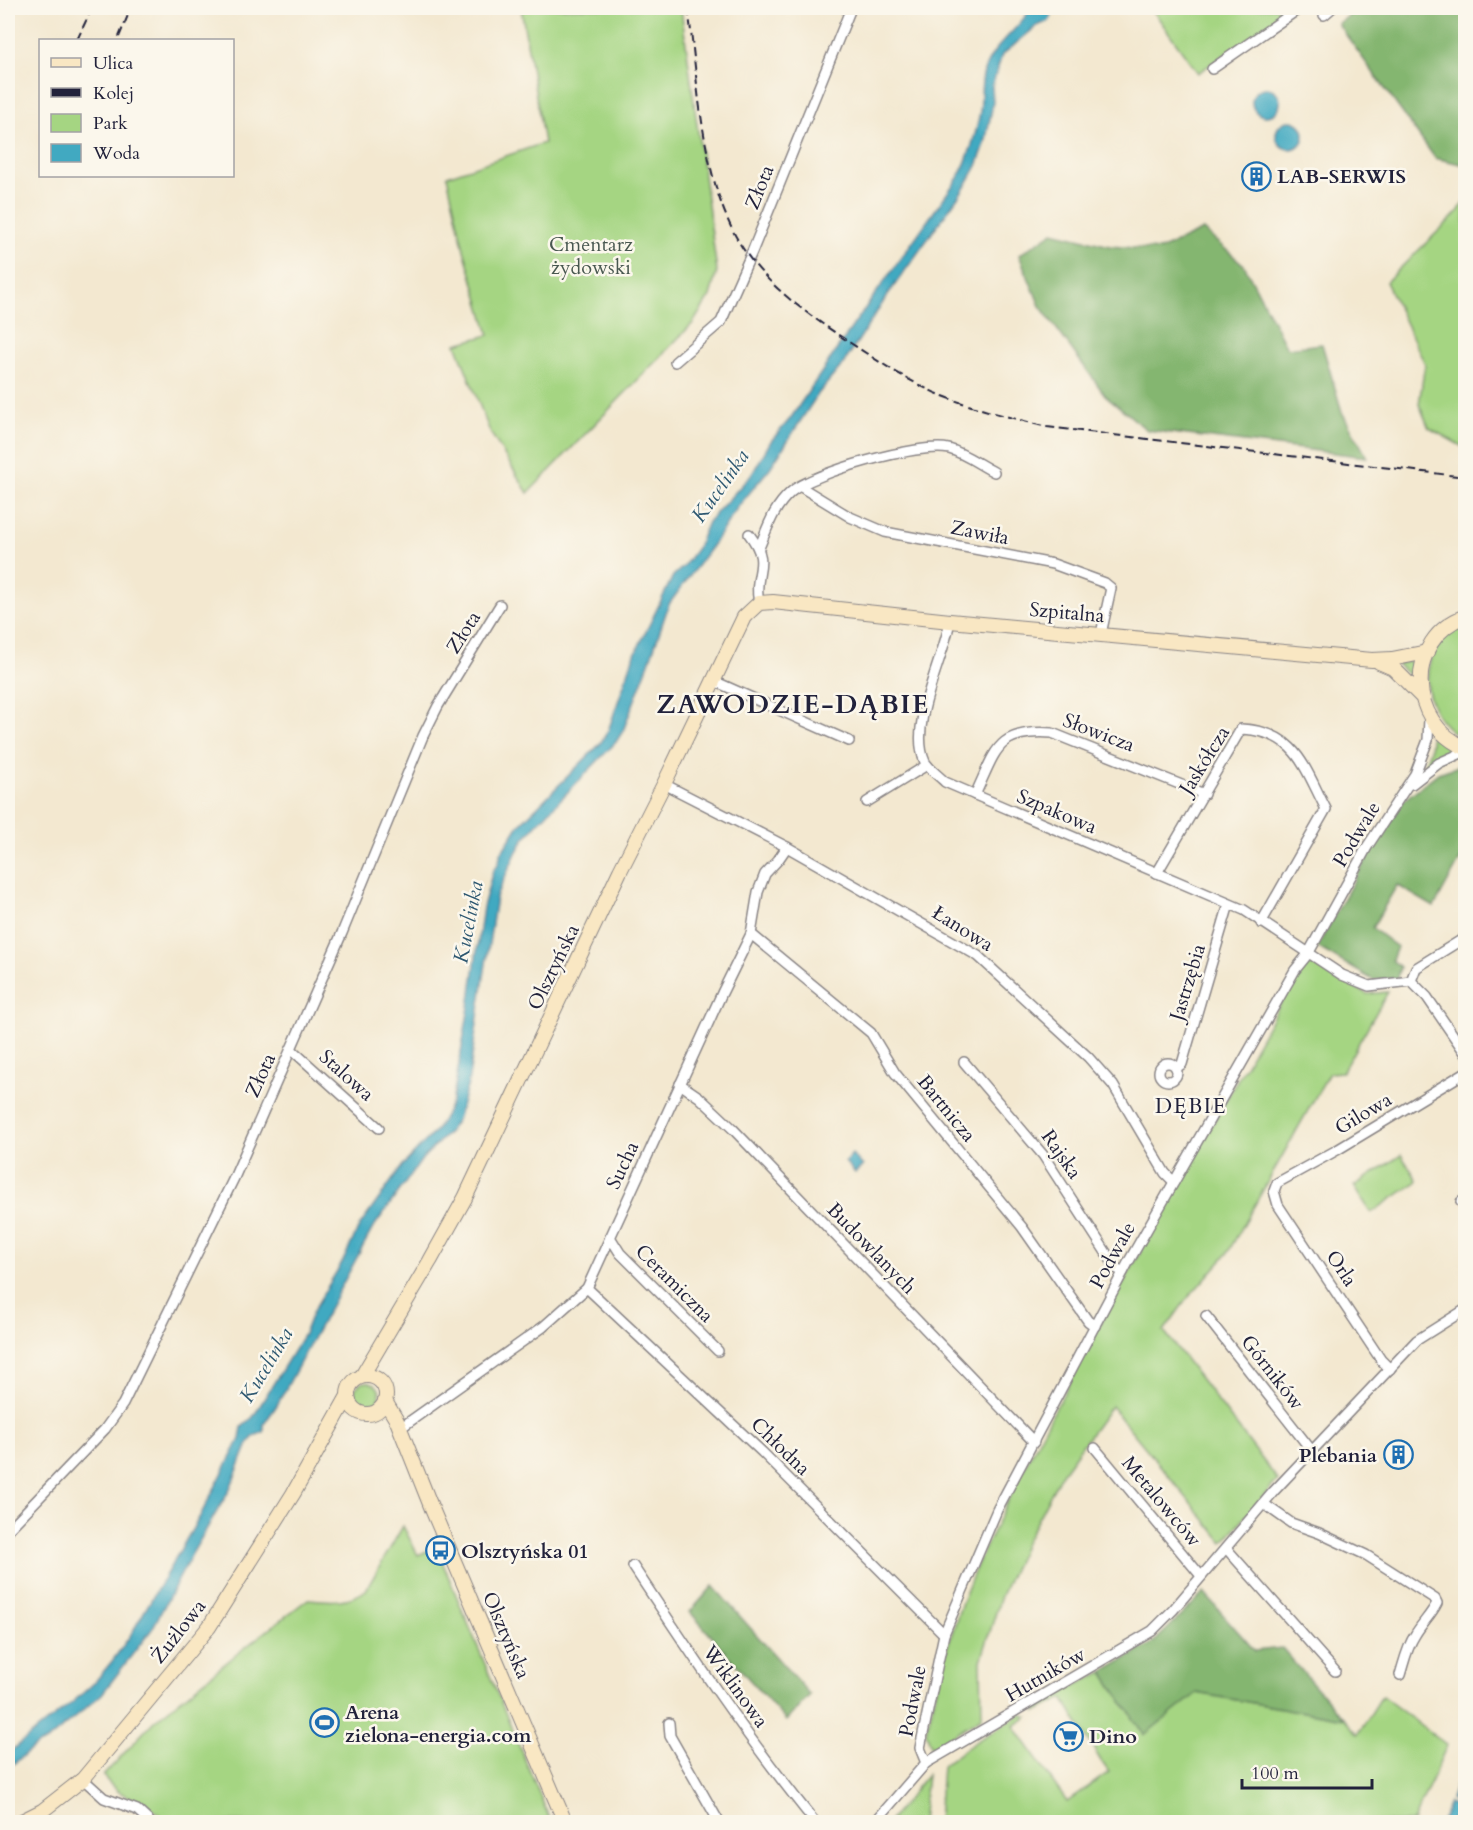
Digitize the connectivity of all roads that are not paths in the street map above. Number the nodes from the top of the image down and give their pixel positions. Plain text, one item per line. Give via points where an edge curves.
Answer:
1 (851, 8) edge
2 (1300, 8) edge
3 (1332, 8) edge
4 (1324, 15) dead end
5 (1212, 69) dead end
6 (675, 362) dead end
7 (994, 472) dead end
8 (801, 487) junction
9 (749, 534) dead end
10 (759, 548) junction
11 (759, 603) junction
12 (500, 605) dead end
13 (1466, 616) edge
14 (950, 621) junction
15 (1101, 634) junction
16 (1427, 652) junction
17 (1372, 660) junction
18 (714, 681) junction
19 (1421, 696) junction
20 (1429, 717) junction
21 (849, 741) dead end
22 (1466, 750) edge
23 (927, 765) junction
24 (664, 784) junction
25 (1403, 791) junction
26 (1204, 794) junction
27 (975, 795) junction
28 (867, 802) dead end
29 (787, 847) junction
30 (1157, 873) junction
31 (1229, 904) junction
32 (1262, 923) junction
33 (752, 934) junction
34 (1466, 937) edge
35 (1308, 954) junction
36 (1411, 981) junction
37 (291, 1049) junction
38 (1466, 1054) edge
39 (964, 1062) dead end
40 (1176, 1068) dead end
41 (1466, 1072) edge
42 (680, 1084) junction
43 (379, 1128) dead end
44 (1174, 1182) junction
45 (1277, 1183) joint
46 (610, 1237) junction
47 (1123, 1272) junction
48 (586, 1288) junction
49 (1466, 1309) edge
50 (1206, 1316) dead end
51 (1095, 1326) junction
52 (380, 1348) junction
53 (718, 1351) dead end
54 (1390, 1369) junction
55 (362, 1376) junction
56 (380, 1380) junction
57 (348, 1396) junction
58 (385, 1401) junction
59 (358, 1412) junction
60 (376, 1412) junction
61 (399, 1429) junction
62 (329, 1431) junction
63 (1034, 1442) junction
64 (1095, 1448) dead end
65 (1312, 1451) junction
66 (1264, 1504) junction
67 (8, 1530) edge
68 (1226, 1548) junction
69 (633, 1566) dead end
70 (1201, 1576) junction
71 (944, 1634) junction
72 (1335, 1671) dead end
73 (1400, 1676) dead end
74 (669, 1724) dead end
75 (926, 1763) junction
76 (83, 1779) junction
77 (20, 1822) edge
78 (150, 1822) edge
79 (565, 1822) edge
80 (719, 1822) edge
81 (815, 1822) edge
82 (875, 1822) edge

1 - 6 street, Złota via 721,322
2 - 5 street
3 - 4 street
7 - 8 street via 950,449 933,447 865,460 811,479
8 - 10 street via 776,507
8 - 15 street, Zawiła via 850,518 885,532 1053,564 1105,583 1111,588
9 - 10 street
10 - 11 street
11 - 14 street, Szpitalna
11 - 18 street, Olsztyńska via 744,616
12 - 37 street, Złota via 428,726
13 - 16 street via 1440,632
14 - 15 street, Szpitalna
14 - 23 street via 922,722 919,741
15 - 17 street, Szpitalna
16 - 17 street, Szpitalna
16 - 19 street via 1422,666
17 - 19 street, Szpitalna via 1393,668
18 - 21 street
18 - 24 street, Olsztyńska
19 - 20 street
20 - 22 street
20 - 25 street, Podwale via 1428,740
22 - 25 street, Podwale via 1439,763
23 - 27 street, Szpakowa via 945,782
23 - 28 street
24 - 29 street, Łanowa
24 - 52 street, Olsztyńska via 465,1198
25 - 35 street, Podwale
26 - 27 street, Słowicza via 1052,733 1032,731 998,745
26 - 30 street, Jaskółcza
26 - 32 street, Jaskółcza via 1241,729 1258,730 1285,740 1326,809
27 - 30 street, Szpakowa
29 - 33 street, Sucha via 765,874 758,892
29 - 44 street, Łanowa via 978,956 1113,1085
30 - 31 street, Szpakowa
31 - 32 street, Szpakowa
31 - 40 street, Jastrzębia via 1182,1064
32 - 35 street, Szpakowa
33 - 42 street, Sucha
33 - 51 street, Bartnicza via 871,1033 895,1072 1022,1227
34 - 36 street via 1416,968
35 - 36 street, Szpakowa via 1342,975 1370,986
35 - 44 street, Podwale via 1295,970
36 - 38 street via 1427,997
37 - 43 street, Stalowa
37 - 67 street, Złota via 234,1178 123,1404 105,1429
39 - 47 street, Rajska via 1043,1155 1116,1268
41 - 45 street, Gilowa
42 - 46 street, Sucha
42 - 63 street, Budowlanych via 733,1129
44 - 47 street, Podwale
45 - 54 street, Orla via 1274,1191 1278,1205
46 - 48 street, Sucha
46 - 53 street, Ceramiczna via 620,1253
47 - 51 street, Podwale
48 - 61 street, Sucha via 543,1327
48 - 71 street, Chłodna via 762,1452
49 - 54 street, Hutników via 1417,1340
50 - 65 street, Górników
51 - 63 street, Podwale
52 - 55 street, Olsztyńska
52 - 56 street, Olsztyńska
54 - 65 street, Hutników
55 - 56 street
55 - 57 street via 351,1384
56 - 58 street via 386,1391
57 - 59 street
57 - 62 street, Żużlowa
58 - 60 street
58 - 61 street, Olsztyńska
59 - 60 street
59 - 62 street, Żużlowa
60 - 61 street
61 - 79 street, Olsztyńska
62 - 76 street, Żużlowa via 209,1627
63 - 71 street, Podwale via 997,1510
64 - 70 street, Metalowców
65 - 66 street, Hutników
66 - 68 street, Hutników
66 - 73 street via 1291,1523 1366,1555 1435,1599 1434,1610 1409,1647
68 - 70 street, Hutników
68 - 72 street
69 - 81 street, Wiklinowa via 775,1773
70 - 75 street, Hutników via 1152,1631
71 - 75 street, Podwale via 920,1748
74 - 80 street via 670,1736
75 - 82 street, Hutników
76 - 77 street, Żużlowa via 42,1811
76 - 78 street via 104,1798 137,1810

